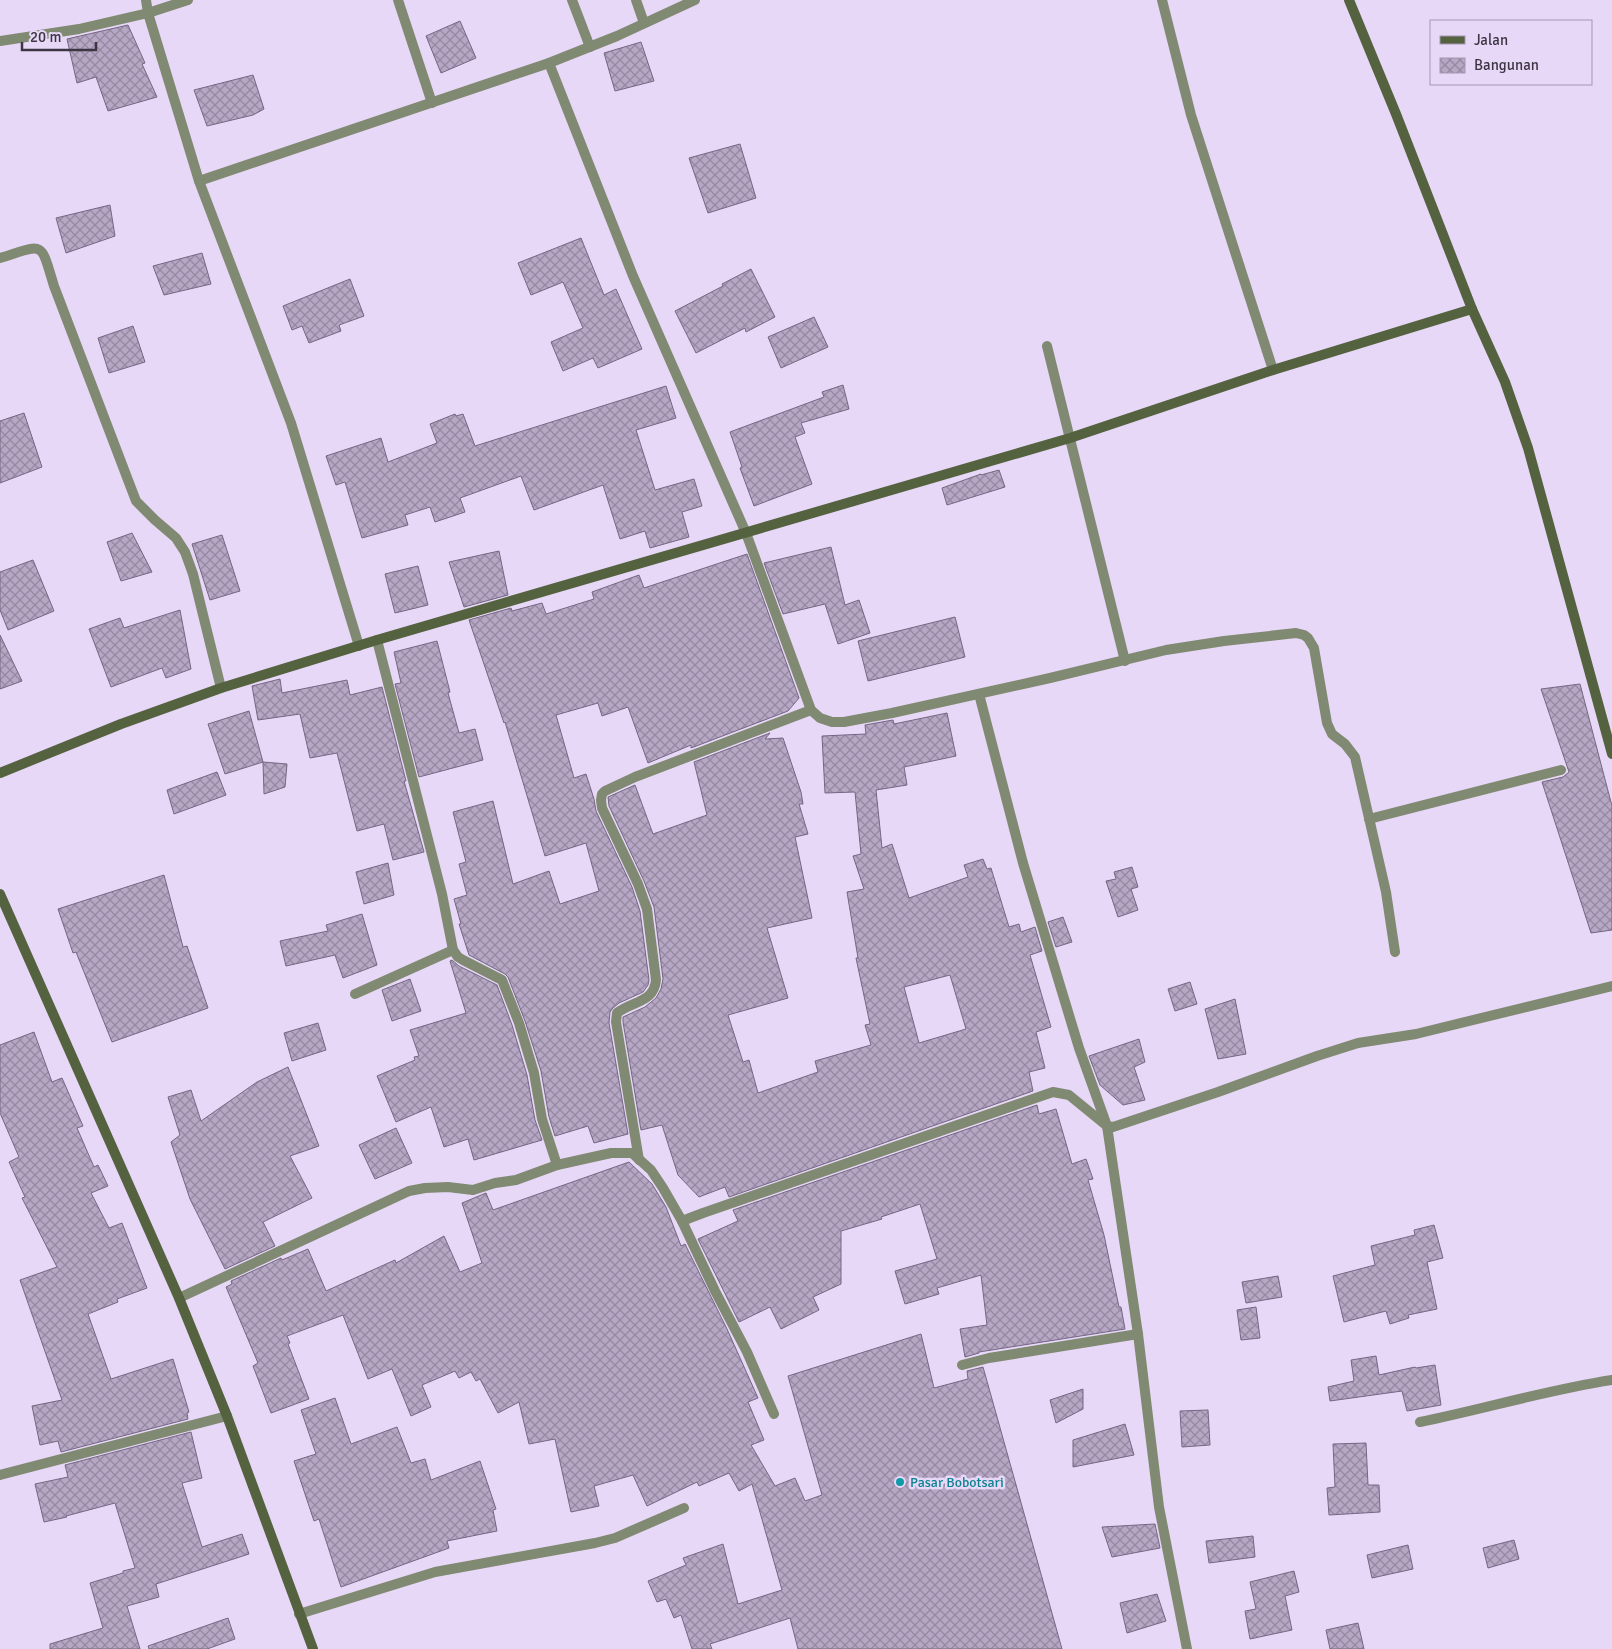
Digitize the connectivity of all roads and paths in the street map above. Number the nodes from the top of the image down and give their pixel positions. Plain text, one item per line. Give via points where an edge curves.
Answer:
1 (146, 0) edge
2 (188, 0) edge
3 (398, 0) edge
4 (572, 0) edge
5 (636, 0) edge
6 (695, 0) edge
7 (1162, 0) edge
8 (1349, 0) edge
9 (148, 13) junction
10 (644, 23) junction
11 (0, 41) edge
12 (590, 47) junction
13 (549, 63) junction
14 (432, 102) junction
15 (199, 181) junction
16 (0, 258) edge
17 (1472, 309) junction
18 (1047, 346) dead end
19 (1274, 370) junction
20 (1070, 438) junction
21 (746, 533) junction
22 (377, 640) junction
23 (359, 646) junction
24 (1125, 661) junction
25 (221, 688) junction
26 (979, 694) junction
27 (811, 710) junction
28 (1612, 754) edge
29 (1561, 770) dead end
30 (0, 773) edge
31 (1369, 820) junction
32 (0, 894) edge
33 (453, 950) junction
34 (1395, 952) dead end
35 (1612, 986) edge
36 (355, 994) dead end
37 (1107, 1126) junction
38 (639, 1160) junction
39 (557, 1165) junction
40 (682, 1221) junction
41 (179, 1298) junction
42 (1138, 1334) junction
43 (962, 1366) dead end
44 (1612, 1380) edge
45 (774, 1414) dead end
46 (226, 1416) junction
47 (1420, 1422) dead end
48 (0, 1474) edge
49 (684, 1508) dead end
50 (299, 1614) junction
51 (313, 1649) edge
52 (1187, 1649) edge

1 - 9 street
2 - 9 street
3 - 14 street
4 - 12 street
5 - 10 street
6 - 10 street
7 - 19 street via 1191,115
8 - 17 street
9 - 11 street via 79,29
9 - 15 street
10 - 12 street
12 - 13 street
13 - 14 street
13 - 21 street via 633,276
14 - 15 street
15 - 23 street via 291,423
16 - 25 street via 32,248 38,248 45,256 136,501 176,538 194,574
17 - 19 street
17 - 28 street via 1505,382 1528,448
18 - 20 street
19 - 20 street
20 - 21 street
20 - 24 street
21 - 22 street
21 - 27 street
22 - 23 street
22 - 33 street via 442,894
23 - 25 street
24 - 26 street
24 - 31 street via 1166,650 1304,634 1314,648 1327,723 1332,734 1355,757
25 - 30 street
26 - 27 street via 844,722 820,718
26 - 37 street via 1023,863 1079,1048
27 - 38 street via 635,777 602,794 602,808 647,909 656,980 653,991 646,998 617,1012 616,1022
29 - 31 street
31 - 34 street via 1386,892
32 - 41 street
33 - 36 street
33 - 39 street via 463,960 502,980 534,1073 542,1119
35 - 37 street via 1416,1034 1358,1043 1144,1118
37 - 40 street via 1069,1095 1053,1092
37 - 42 street
38 - 39 street via 632,1153 611,1153
38 - 40 street via 651,1170
39 - 41 street via 516,1180 473,1190 448,1187 409,1191
40 - 45 street
41 - 46 street
42 - 43 street via 989,1358
42 - 52 street via 1159,1507
44 - 47 street
46 - 48 street
46 - 50 street
49 - 50 street via 602,1542 435,1572
50 - 51 street

